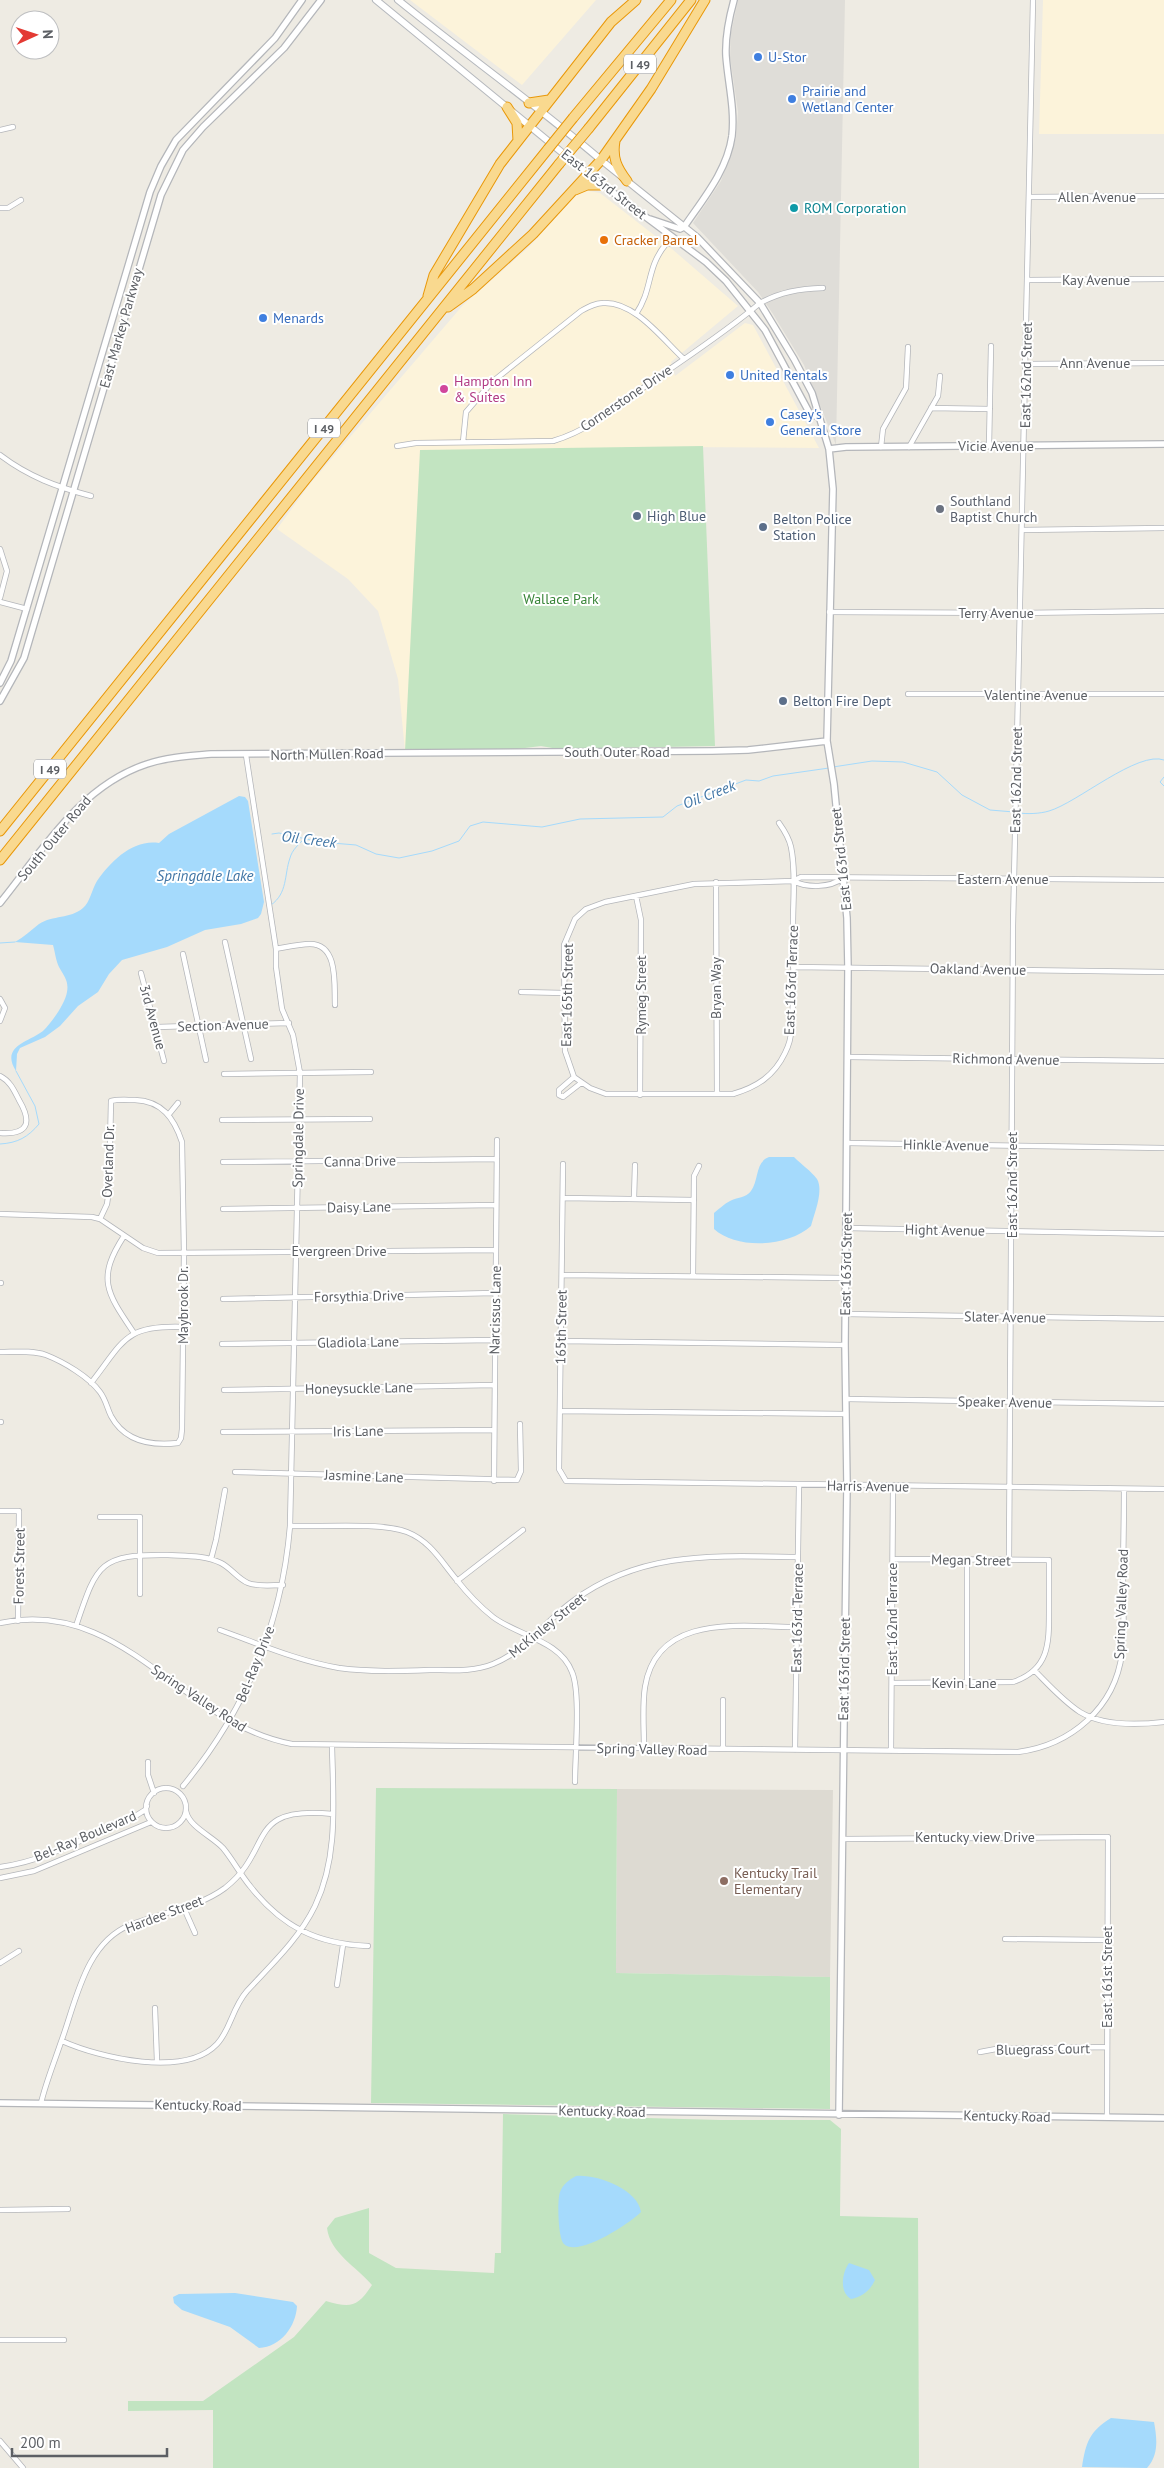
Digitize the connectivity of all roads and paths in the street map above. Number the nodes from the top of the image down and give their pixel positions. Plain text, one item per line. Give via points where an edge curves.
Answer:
1 (302, 0) edge
2 (321, 0) edge
3 (376, 0) edge
4 (398, 0) edge
5 (636, 0) edge
6 (671, 0) edge
7 (691, 0) edge
8 (705, 0) edge
9 (734, 0) edge
10 (1033, 0) edge
11 (550, 100) junction
12 (529, 103) junction
13 (507, 107) junction
14 (541, 110) junction
15 (530, 125) junction
16 (14, 127) dead end
17 (0, 130) edge
18 (616, 139) junction
19 (518, 141) junction
20 (601, 160) junction
21 (587, 173) junction
22 (628, 182) junction
23 (603, 185) junction
24 (1164, 196) edge
25 (1030, 197) junction
26 (21, 200) dead end
27 (563, 200) junction
28 (0, 208) edge
29 (648, 218) junction
30 (684, 227) junction
31 (664, 231) junction
32 (679, 242) junction
33 (666, 244) junction
34 (1164, 279) edge
35 (1028, 280) junction
36 (823, 288) dead end
37 (427, 301) junction
38 (760, 303) junction
39 (750, 311) junction
40 (636, 314) junction
41 (438, 315) junction
42 (991, 346) dead end
43 (908, 347) dead end
44 (684, 359) junction
45 (1164, 363) edge
46 (1026, 364) junction
47 (940, 376) dead end
48 (931, 408) junction
49 (990, 409) junction
50 (818, 417) junction
51 (463, 442) junction
52 (1164, 444) edge
53 (397, 446) dead end
54 (910, 446) junction
55 (989, 446) junction
56 (1024, 446) junction
57 (881, 447) junction
58 (829, 449) junction
59 (0, 456) edge
60 (62, 489) junction
61 (73, 492) junction
62 (91, 496) dead end
63 (1164, 528) edge
64 (1022, 530) junction
65 (0, 549) edge
66 (1, 557) edge
67 (0, 598) edge
68 (0, 602) edge
69 (27, 610) junction
70 (1164, 611) edge
71 (829, 612) junction
72 (1020, 613) junction
73 (0, 683) edge
74 (908, 694) dead end
75 (1164, 694) edge
76 (1018, 695) junction
77 (0, 701) edge
78 (827, 741) junction
79 (407, 753) joint
80 (246, 755) junction
81 (170, 759) joint
82 (779, 823) dead end
83 (0, 831) edge
84 (0, 860) edge
85 (843, 878) junction
86 (1014, 879) junction
87 (1164, 880) edge
88 (793, 881) junction
89 (716, 882) junction
90 (636, 896) junction
91 (0, 903) edge
92 (586, 909) joint
93 (225, 942) dead end
94 (276, 949) junction
95 (183, 954) dead end
96 (792, 967) junction
97 (848, 968) junction
98 (1013, 970) junction
99 (1164, 972) edge
100 (141, 973) dead end
101 (521, 992) dead end
102 (564, 993) junction
103 (0, 999) edge
104 (335, 1006) dead end
105 (0, 1021) edge
106 (289, 1023) junction
107 (244, 1024) junction
108 (198, 1025) junction
109 (157, 1027) junction
110 (848, 1057) junction
111 (251, 1059) dead end
112 (1012, 1059) junction
113 (206, 1060) dead end
114 (164, 1061) dead end
115 (1164, 1061) edge
116 (372, 1072) dead end
117 (300, 1073) junction
118 (224, 1074) dead end
119 (0, 1076) edge
120 (574, 1077) junction
121 (581, 1083) junction
122 (717, 1094) junction
123 (640, 1095) junction
124 (178, 1103) dead end
125 (169, 1114) junction
126 (370, 1119) dead end
127 (222, 1120) dead end
128 (299, 1120) junction
129 (0, 1133) edge
130 (497, 1140) dead end
131 (847, 1143) junction
132 (1012, 1146) junction
133 (1164, 1148) edge
134 (497, 1159) junction
135 (223, 1162) dead end
136 (298, 1162) junction
137 (563, 1164) dead end
138 (635, 1165) dead end
139 (699, 1166) dead end
140 (563, 1198) junction
141 (634, 1198) junction
142 (694, 1200) junction
143 (496, 1205) junction
144 (297, 1208) junction
145 (222, 1209) dead end
146 (0, 1214) edge
147 (100, 1219) junction
148 (846, 1228) junction
149 (1012, 1231) junction
150 (1164, 1234) edge
151 (124, 1236) junction
152 (496, 1250) junction
153 (296, 1252) junction
154 (184, 1254) junction
155 (562, 1274) junction
156 (693, 1276) junction
157 (846, 1278) junction
158 (495, 1293) junction
159 (295, 1297) junction
160 (223, 1298) dead end
161 (845, 1314) junction
162 (1011, 1317) junction
163 (1164, 1319) edge
164 (183, 1327) junction
165 (134, 1333) junction
166 (494, 1340) junction
167 (561, 1341) junction
168 (294, 1343) junction
169 (222, 1344) dead end
170 (845, 1345) junction
171 (0, 1352) edge
172 (91, 1383) junction
173 (494, 1385) junction
174 (293, 1389) junction
175 (224, 1390) dead end
176 (846, 1399) junction
177 (1010, 1402) junction
178 (1164, 1404) edge
179 (560, 1411) junction
180 (846, 1414) junction
181 (520, 1424) dead end
182 (494, 1430) junction
183 (223, 1432) dead end
184 (292, 1432) junction
185 (235, 1472) dead end
186 (292, 1473) junction
187 (494, 1481) junction
188 (572, 1482) joint
189 (799, 1485) junction
190 (847, 1485) junction
191 (893, 1487) junction
192 (1010, 1488) junction
193 (1124, 1489) junction
194 (1164, 1489) edge
195 (225, 1490) dead end
196 (0, 1511) edge
197 (100, 1517) dead end
198 (290, 1526) junction
199 (523, 1530) dead end
200 (140, 1555) junction
201 (798, 1557) junction
202 (211, 1559) junction
203 (893, 1559) junction
204 (967, 1560) junction
205 (1009, 1561) junction
206 (457, 1581) junction
207 (282, 1585) junction
208 (140, 1594) dead end
209 (18, 1621) junction
210 (0, 1623) edge
211 (76, 1626) junction
212 (797, 1627) junction
213 (220, 1630) dead end
214 (532, 1638) junction
215 (265, 1646) junction
216 (1034, 1670) junction
217 (892, 1683) junction
218 (967, 1683) junction
219 (723, 1700) dead end
220 (1092, 1717) junction
221 (230, 1721) junction
222 (1164, 1722) edge
223 (332, 1745) junction
224 (576, 1748) junction
225 (644, 1748) junction
226 (723, 1750) junction
227 (795, 1750) junction
228 (844, 1751) junction
229 (892, 1752) junction
230 (148, 1762) dead end
231 (575, 1782) dead end
232 (184, 1786) junction
233 (172, 1789) junction
234 (154, 1793) junction
235 (183, 1797) junction
236 (147, 1806) junction
237 (186, 1811) junction
238 (333, 1814) junction
239 (151, 1822) junction
240 (191, 1823) junction
241 (176, 1825) junction
242 (1108, 1837) joint
243 (842, 1839) junction
244 (20, 1863) junction
245 (0, 1867) edge
246 (240, 1872) junction
247 (22, 1874) junction
248 (0, 1878) edge
249 (183, 1906) junction
250 (299, 1930) junction
251 (195, 1934) dead end
252 (1005, 1940) dead end
253 (1108, 1940) junction
254 (343, 1945) junction
255 (368, 1946) dead end
256 (19, 1951) dead end
257 (0, 1963) edge
258 (337, 1985) dead end
259 (156, 2008) dead end
260 (62, 2041) junction
261 (1107, 2048) junction
262 (980, 2052) dead end
263 (158, 2061) junction
264 (0, 2103) edge
265 (41, 2103) junction
266 (839, 2114) junction
267 (1106, 2117) junction
268 (1164, 2118) edge
269 (0, 2210) edge
270 (68, 2210) dead end
271 (0, 2340) edge
272 (64, 2340) dead end
273 (0, 2441) edge
274 (23, 2468) edge

1 - 60 street, East Markey Parkway via 276,38 176,140 160,166
2 - 61 street, East Markey Parkway via 284,48 183,150 172,171 161,194
3 - 13 main road, East 163rd Street
4 - 12 main road, East 163rd Street
5 - 11 highway via 612,22
6 - 37 highway, I 49, bridge
7 - 41 highway, I 49, bridge
8 - 18 highway via 651,89
9 - 30 street via 726,35 732,137 717,178
10 - 25 street, East 162nd Street
11 - 12 highway
11 - 14 highway
12 - 14 main road, East 163rd Street
13 - 15 main road, East 163rd Street
13 - 19 highway via 517,123
14 - 15 highway
14 - 20 main road, East 163rd Street
15 - 19 highway
15 - 21 main road, East 163rd Street
16 - 17 street
18 - 20 highway
18 - 22 highway via 614,157
19 - 37 highway via 500,164 434,275
20 - 21 highway
20 - 22 street, East 163rd Street
21 - 23 street, East 163rd Street
21 - 27 highway
22 - 30 street, East 163rd Street
23 - 27 highway via 587,184
23 - 29 street, East 163rd Street
24 - 25 street, Allen Avenue
25 - 35 street, East 162nd Street
26 - 28 street via 8,208
27 - 41 highway via 533,234
29 - 30 street via 680,229
29 - 31 street, East 163rd Street
30 - 38 street, East 163rd Street via 720,259
31 - 32 street, East 163rd Street
31 - 33 street
32 - 33 street
32 - 39 street, East 163rd Street via 726,281
33 - 40 street via 654,261 646,300
34 - 35 street, Kay Avenue
35 - 46 street, East 162nd Street
36 - 38 street via 780,293
37 - 83 highway, I 49
38 - 39 street, Cornerstone Drive
38 - 50 street, East 163rd Street via 812,393
39 - 44 street, Cornerstone Drive
39 - 50 street, East 163rd Street via 765,330 810,414
40 - 44 street
40 - 51 street via 604,303 581,311 492,382 466,412
41 - 84 highway, I 49
42 - 49 street
43 - 57 street via 906,388 883,429
44 - 51 street, Cornerstone Drive via 567,437
45 - 46 street, Ann Avenue
46 - 56 street, East 162nd Street
47 - 48 street via 938,396
48 - 49 street
48 - 54 street
49 - 55 street
50 - 58 street, East 163rd Street
51 - 53 street, Cornerstone Drive
52 - 56 street, Vicie Avenue
54 - 55 street, Vicie Avenue
54 - 57 street, Vicie Avenue
55 - 56 street, Vicie Avenue
56 - 64 street, East 162nd Street
57 - 58 street, Vicie Avenue
58 - 71 street, East 163rd Street via 834,489
59 - 60 street via 33,477
60 - 61 street
60 - 69 street, East Markey Parkway
61 - 62 street
61 - 77 street, East Markey Parkway via 24,658
63 - 64 street
64 - 72 street, East 162nd Street
65 - 66 street
66 - 67 street via 7,571
68 - 69 street
69 - 73 street, East Markey Parkway via 11,661
70 - 72 street, Terry Avenue
71 - 72 street, Terry Avenue
71 - 78 street, East 163rd Street
72 - 76 street, East 162nd Street
74 - 76 street, Valentine Avenue
75 - 76 street, Valentine Avenue
76 - 86 street, East 162nd Street
78 - 79 street, South Outer Road via 748,750
78 - 85 street, East 163rd Street
79 - 80 street, North Mullen Road
80 - 81 street, North Mullen Road via 211,754
80 - 94 street, Springdale Drive
81 - 91 street, South Outer Road via 120,775 84,800
82 - 88 street, East 163rd Terrace via 790,846
85 - 86 street, Eastern Avenue
85 - 88 street, Eastern Avenue via 801,877
85 - 88 street, Eastern Avenue via 834,884 801,885
85 - 97 street, East 163rd Street
86 - 87 street, Eastern Avenue
86 - 98 street, East 162nd Street
88 - 89 street, Eastern Avenue
88 - 96 street, East 163rd Terrace
89 - 90 street, Eastern Avenue via 664,888
89 - 122 street, Bryan Way
90 - 92 street, Eastern Avenue
90 - 123 street, Rymeg Street via 642,920
92 - 102 street, East 165th Street via 575,919 564,945
93 - 107 street
94 - 104 street via 313,944 327,951 332,960
94 - 106 street, Springdale Drive via 282,1009
95 - 108 street
96 - 97 street, Oakland Avenue
96 - 122 street, East 163rd Terrace via 791,1032 786,1052 777,1068 750,1089
97 - 98 street, Oakland Avenue
97 - 110 street, East 163rd Street
98 - 99 street, Oakland Avenue
98 - 112 street, East 162nd Street
100 - 109 street, 3rd Avenue
101 - 102 street
102 - 120 street, East 165th Street via 565,1051
103 - 105 street via 5,1008
106 - 107 street, Section Avenue
106 - 117 street, Springdale Drive
107 - 108 street, Section Avenue
107 - 111 street
108 - 109 street, Section Avenue
108 - 113 street
109 - 114 street, 3rd Avenue
110 - 112 street, Richmond Avenue
110 - 131 street, East 163rd Street
112 - 115 street, Richmond Avenue
112 - 132 street, East 162nd Street
116 - 117 street
117 - 118 street
117 - 128 street, Springdale Drive
119 - 129 street via 10,1082 28,1122 24,1128
120 - 121 street
120 - 121 street via 559,1090 559,1095 567,1095
121 - 123 street via 606,1094
122 - 123 street
124 - 125 street
125 - 147 street, Overland Dr. via 143,1100 111,1101 109,1190
125 - 154 street, Maybrook Dr. via 182,1142
126 - 128 street
127 - 128 street
128 - 136 street, Springdale Drive
130 - 134 street, Narcissus Lane
131 - 132 street, Hinkle Avenue
131 - 148 street, East 163rd Street
132 - 133 street, Hinkle Avenue
132 - 149 street, East 162nd Street
134 - 136 street, Canna Drive
134 - 143 street, Narcissus Lane
135 - 136 street, Canna Drive
136 - 144 street, Springdale Drive
137 - 140 street, 165th Street
138 - 141 street
139 - 142 street via 694,1176
140 - 141 street
140 - 155 street, 165th Street
141 - 142 street
142 - 156 street
143 - 144 street, Daisy Lane
143 - 152 street, Narcissus Lane
144 - 145 street, Daisy Lane
144 - 153 street, Springdale Drive
146 - 147 street
147 - 151 street, Evergreen Drive
148 - 149 street, Hight Avenue
148 - 157 street, East 163rd Street
149 - 150 street, Hight Avenue
149 - 162 street, East 162nd Street
151 - 154 street, Evergreen Drive via 150,1251
151 - 165 street via 109,1262 108,1283 111,1295
152 - 153 street, Evergreen Drive
152 - 158 street, Narcissus Lane
153 - 154 street, Evergreen Drive
153 - 159 street, Springdale Drive
154 - 164 street, Maybrook Dr.
155 - 156 street
155 - 167 street, 165th Street
156 - 157 street
157 - 161 street, East 163rd Street
158 - 159 street, Forsythia Drive
158 - 166 street, Narcissus Lane
159 - 160 street, Forsythia Drive
159 - 168 street, Springdale Drive
161 - 162 street, Slater Avenue
161 - 170 street, East 163rd Street
162 - 163 street, Slater Avenue
162 - 177 street, East 162nd Street
164 - 165 street via 153,1327
164 - 172 street, Maybrook Dr. via 182,1430 178,1443 146,1443 121,1430 100,1392
165 - 172 street
166 - 168 street, Gladiola Lane
166 - 173 street, Narcissus Lane
167 - 170 street
167 - 179 street, 165th Street
168 - 169 street, Gladiola Lane
168 - 174 street, Springdale Drive
170 - 176 street, East 163rd Street
171 - 172 street via 46,1355
173 - 174 street, Honeysuckle Lane
173 - 182 street, Narcissus Lane
174 - 175 street, Honeysuckle Lane
174 - 184 street, Springdale Drive
176 - 177 street, Speaker Avenue
176 - 180 street, East 163rd Street
177 - 178 street, Speaker Avenue
177 - 192 street, East 162nd Street
179 - 180 street
179 - 188 street, 165th Street via 560,1469 564,1478
180 - 190 street, East 163rd Street
181 - 187 street, Jasmine Lane via 520,1477 517,1480
182 - 184 street, Iris Lane
182 - 187 street, Narcissus Lane
183 - 184 street, Iris Lane
184 - 186 street, Springdale Drive
185 - 186 street, Jasmine Lane
186 - 187 street, Jasmine Lane
186 - 198 street, Springdale Drive
188 - 189 street, Harris Avenue
189 - 190 street, Harris Avenue
189 - 201 street, East 163rd Terrace
190 - 191 street, Harris Avenue
190 - 228 street, East 163rd Street
191 - 192 street, Harris Avenue
191 - 203 street, East 162nd Terrace
192 - 193 street, Harris Avenue
192 - 205 street, East 162nd Street
193 - 194 street, Harris Avenue
193 - 220 street, Spring Valley Road via 1123,1650 1112,1687
195 - 202 street
196 - 209 street, Forest Street via 19,1511
197 - 200 street via 140,1517
198 - 206 street via 398,1529 416,1536 431,1548
198 - 207 street, Bel-Ray Drive
199 - 206 street
200 - 202 street
200 - 208 street
200 - 211 street via 128,1555 98,1572 86,1594
201 - 212 street, East 163rd Terrace
201 - 214 street, McKinley Street via 693,1557 639,1568 608,1580 575,1600
202 - 207 street via 248,1583
203 - 204 street, Megan Street
203 - 217 street, East 162nd Terrace
204 - 205 street, Megan Street
204 - 218 street
205 - 216 street, Megan Street via 1049,1560 1049,1639 1045,1654
206 - 214 street via 497,1619
207 - 215 street, Bel-Ray Drive
209 - 210 street, Spring Valley Road
209 - 211 street, Spring Valley Road via 45,1620
211 - 221 street, Spring Valley Road via 118,1642 180,1689
212 - 225 street via 712,1627 692,1631 674,1640 660,1653 647,1678
212 - 227 street, East 163rd Terrace
213 - 215 street, McKinley Street
214 - 215 street, McKinley Street via 504,1659 473,1670 353,1670 310,1662
214 - 224 street via 559,1653 572,1671 576,1684
215 - 221 street, Bel-Ray Drive
216 - 218 street, Kevin Lane via 1013,1682
216 - 220 street via 1074,1708
217 - 218 street, Kevin Lane
217 - 229 street, East 162nd Terrace
219 - 226 street
220 - 222 street via 1126,1723
220 - 229 street, Spring Valley Road via 1065,1738 1030,1751
221 - 223 street, Spring Valley Road via 281,1742
221 - 232 street, Bel-Ray Drive
223 - 224 street, Spring Valley Road
223 - 238 street
224 - 225 street, Spring Valley Road
224 - 231 street
225 - 226 street, Spring Valley Road
226 - 227 street, Spring Valley Road
227 - 228 street, Spring Valley Road
228 - 229 street, Spring Valley Road
228 - 243 street, East 163rd Street
230 - 234 street
232 - 233 street
232 - 235 street
233 - 234 street via 164,1788
233 - 235 street
234 - 236 street, Bel-Ray Boulevard
235 - 237 street
236 - 239 street, Bel-Ray Boulevard
236 - 244 street, Bel-Ray Boulevard via 137,1815
237 - 240 street
237 - 241 street
238 - 246 street, Hardee Street via 296,1814 276,1819 266,1828
238 - 250 street via 325,1877 314,1906
239 - 241 street, Bel-Ray Boulevard via 161,1828
239 - 247 street, Bel-Ray Boulevard
240 - 241 street, Bel-Ray Boulevard
240 - 246 street via 214,1839
242 - 243 street, Kentucky view Drive
242 - 253 street, East 161st Street
243 - 266 street, East 163rd Street
244 - 245 street, Bel-Ray Boulevard
244 - 247 street, Bel-Ray Boulevard
246 - 249 street, Hardee Street via 216,1894
246 - 250 street via 274,1912
247 - 248 street, Bel-Ray Boulevard
249 - 251 street
249 - 260 street, Hardee Street via 128,1926 102,1946 78,1993
250 - 254 street via 320,1940
250 - 263 street via 277,1961 241,1999 216,2045 204,2054 184,2060
252 - 253 street
253 - 261 street, East 161st Street
254 - 255 street
254 - 258 street
256 - 257 street
259 - 263 street
260 - 263 street via 109,2057
260 - 265 street, Hardee Street
261 - 262 street, Bluegrass Court
261 - 267 street, East 161st Street
264 - 265 street, Kentucky Road
265 - 266 street, Kentucky Road
266 - 267 street, Kentucky Road
267 - 268 street, Kentucky Road
269 - 270 street
271 - 272 street
273 - 274 street

